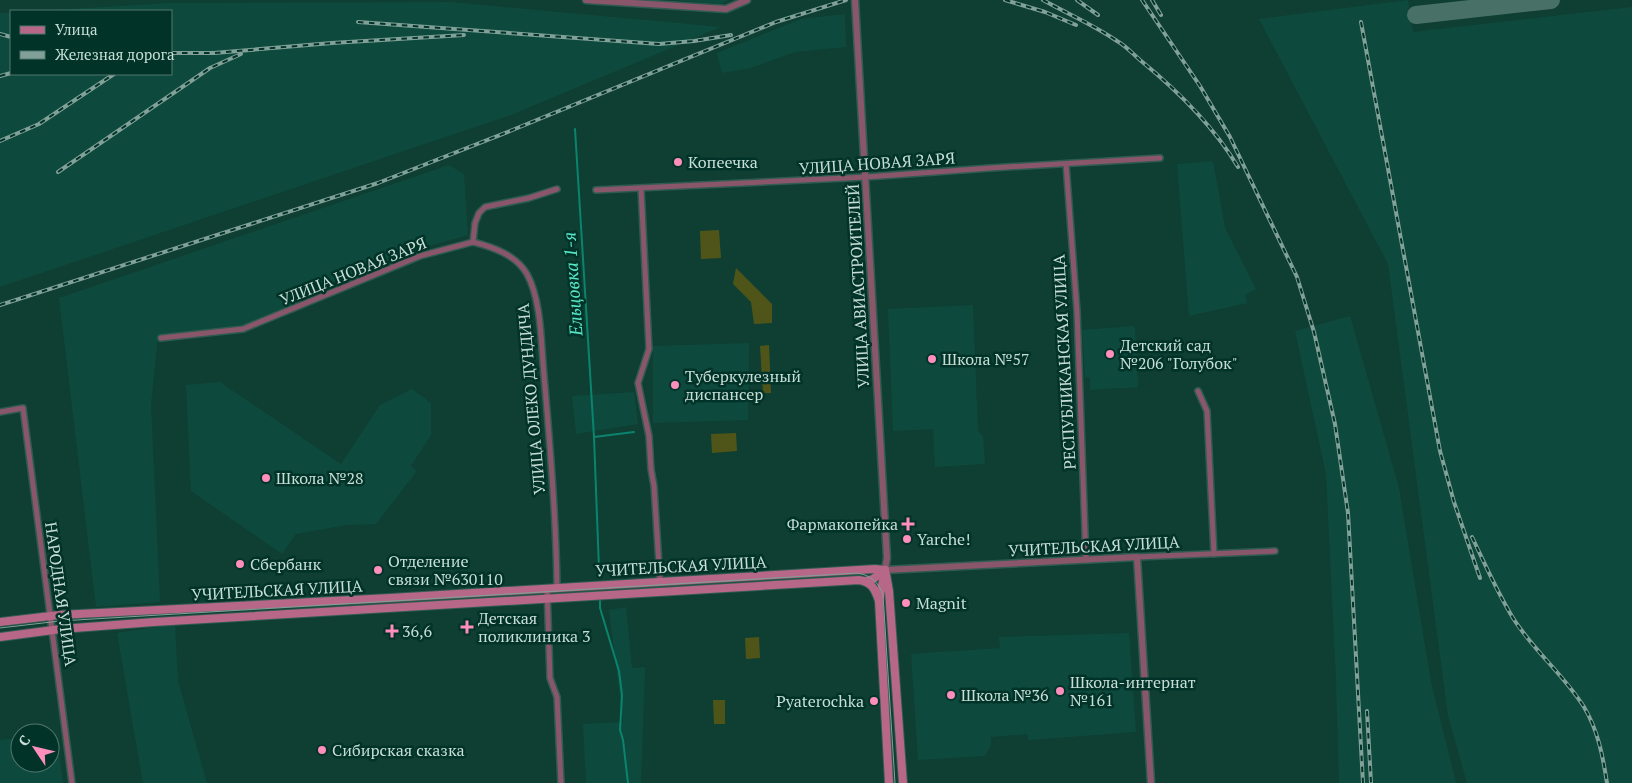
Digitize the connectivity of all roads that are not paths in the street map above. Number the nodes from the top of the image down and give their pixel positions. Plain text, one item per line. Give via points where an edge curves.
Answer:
1 (586, 0) edge
2 (747, 0) edge
3 (856, 0) edge
4 (1160, 158) dead end
5 (1066, 164) junction
6 (866, 177) junction
7 (557, 188) dead end
8 (641, 188) junction
9 (596, 190) dead end
10 (473, 242) junction
11 (162, 338) dead end
12 (1198, 391) dead end
13 (0, 412) edge
14 (1275, 551) dead end
15 (1214, 554) junction
16 (1137, 557) junction
17 (1086, 560) junction
18 (885, 570) junction
19 (660, 581) junction
20 (866, 581) junction
21 (557, 587) junction
22 (548, 588) junction
23 (548, 598) junction
24 (879, 601) junction
25 (51, 616) junction
26 (0, 622) edge
27 (53, 630) junction
28 (0, 637) edge
29 (72, 783) edge
30 (561, 783) edge
31 (889, 783) edge
32 (903, 783) edge
33 (1151, 783) edge

1 - 2 street via 726,9
3 - 6 street, УЛИЦА АВИАСТРОИТЕЛЕЙ
4 - 5 street, УЛИЦА НОВАЯ ЗАРЯ
5 - 6 street, УЛИЦА НОВАЯ ЗАРЯ
5 - 17 street, РЕСПУБЛИКАНСКАЯ УЛИЦА via 1076,311
6 - 8 street, УЛИЦА НОВАЯ ЗАРЯ
6 - 18 street, УЛИЦА АВИАСТРОИТЕЛЕЙ via 887,558
7 - 10 street via 530,198 485,207 475,223
8 - 9 street, УЛИЦА НОВАЯ ЗАРЯ
8 - 19 street via 648,349 638,383 649,436
10 - 11 street, УЛИЦА НОВАЯ ЗАРЯ via 420,256 243,328
10 - 21 street, УЛИЦА ОЛЕКО ДУНДИЧА via 513,258 526,274 536,300 555,522
12 - 15 street via 1207,411
13 - 25 street, НАРОДНАЯ УЛИЦА via 23,408
14 - 15 street, УЧИТЕЛЬСКАЯ УЛИЦА
15 - 16 street, УЧИТЕЛЬСКАЯ УЛИЦА
16 - 17 street, УЧИТЕЛЬСКАЯ УЛИЦА
16 - 33 street
17 - 18 street, УЧИТЕЛЬСКАЯ УЛИЦА
18 - 19 main road, УЧИТЕЛЬСКАЯ УЛИЦА
18 - 20 main road, УЧИТЕЛЬСКАЯ УЛИЦА
18 - 24 main road, УЛИЦА АВИАСТРОИТЕЛЕЙ
18 - 32 main road, УЛИЦА АВИАСТРОИТЕЛЕЙ
19 - 21 main road, УЧИТЕЛЬСКАЯ УЛИЦА
20 - 23 main road, УЧИТЕЛЬСКАЯ УЛИЦА
20 - 24 main road via 875,588
21 - 22 main road, УЧИТЕЛЬСКАЯ УЛИЦА
22 - 23 street
22 - 25 main road, УЧИТЕЛЬСКАЯ УЛИЦА
23 - 27 main road, УЧИТЕЛЬСКАЯ УЛИЦА
23 - 30 street via 550,678 557,697
24 - 31 main road, УЛИЦА АВИАСТРОИТЕЛЕЙ
25 - 26 main road, УЧИТЕЛЬСКАЯ УЛИЦА
25 - 27 street, НАРОДНАЯ УЛИЦА
27 - 28 main road, УЧИТЕЛЬСКАЯ УЛИЦА
27 - 29 street, НАРОДНАЯ УЛИЦА

